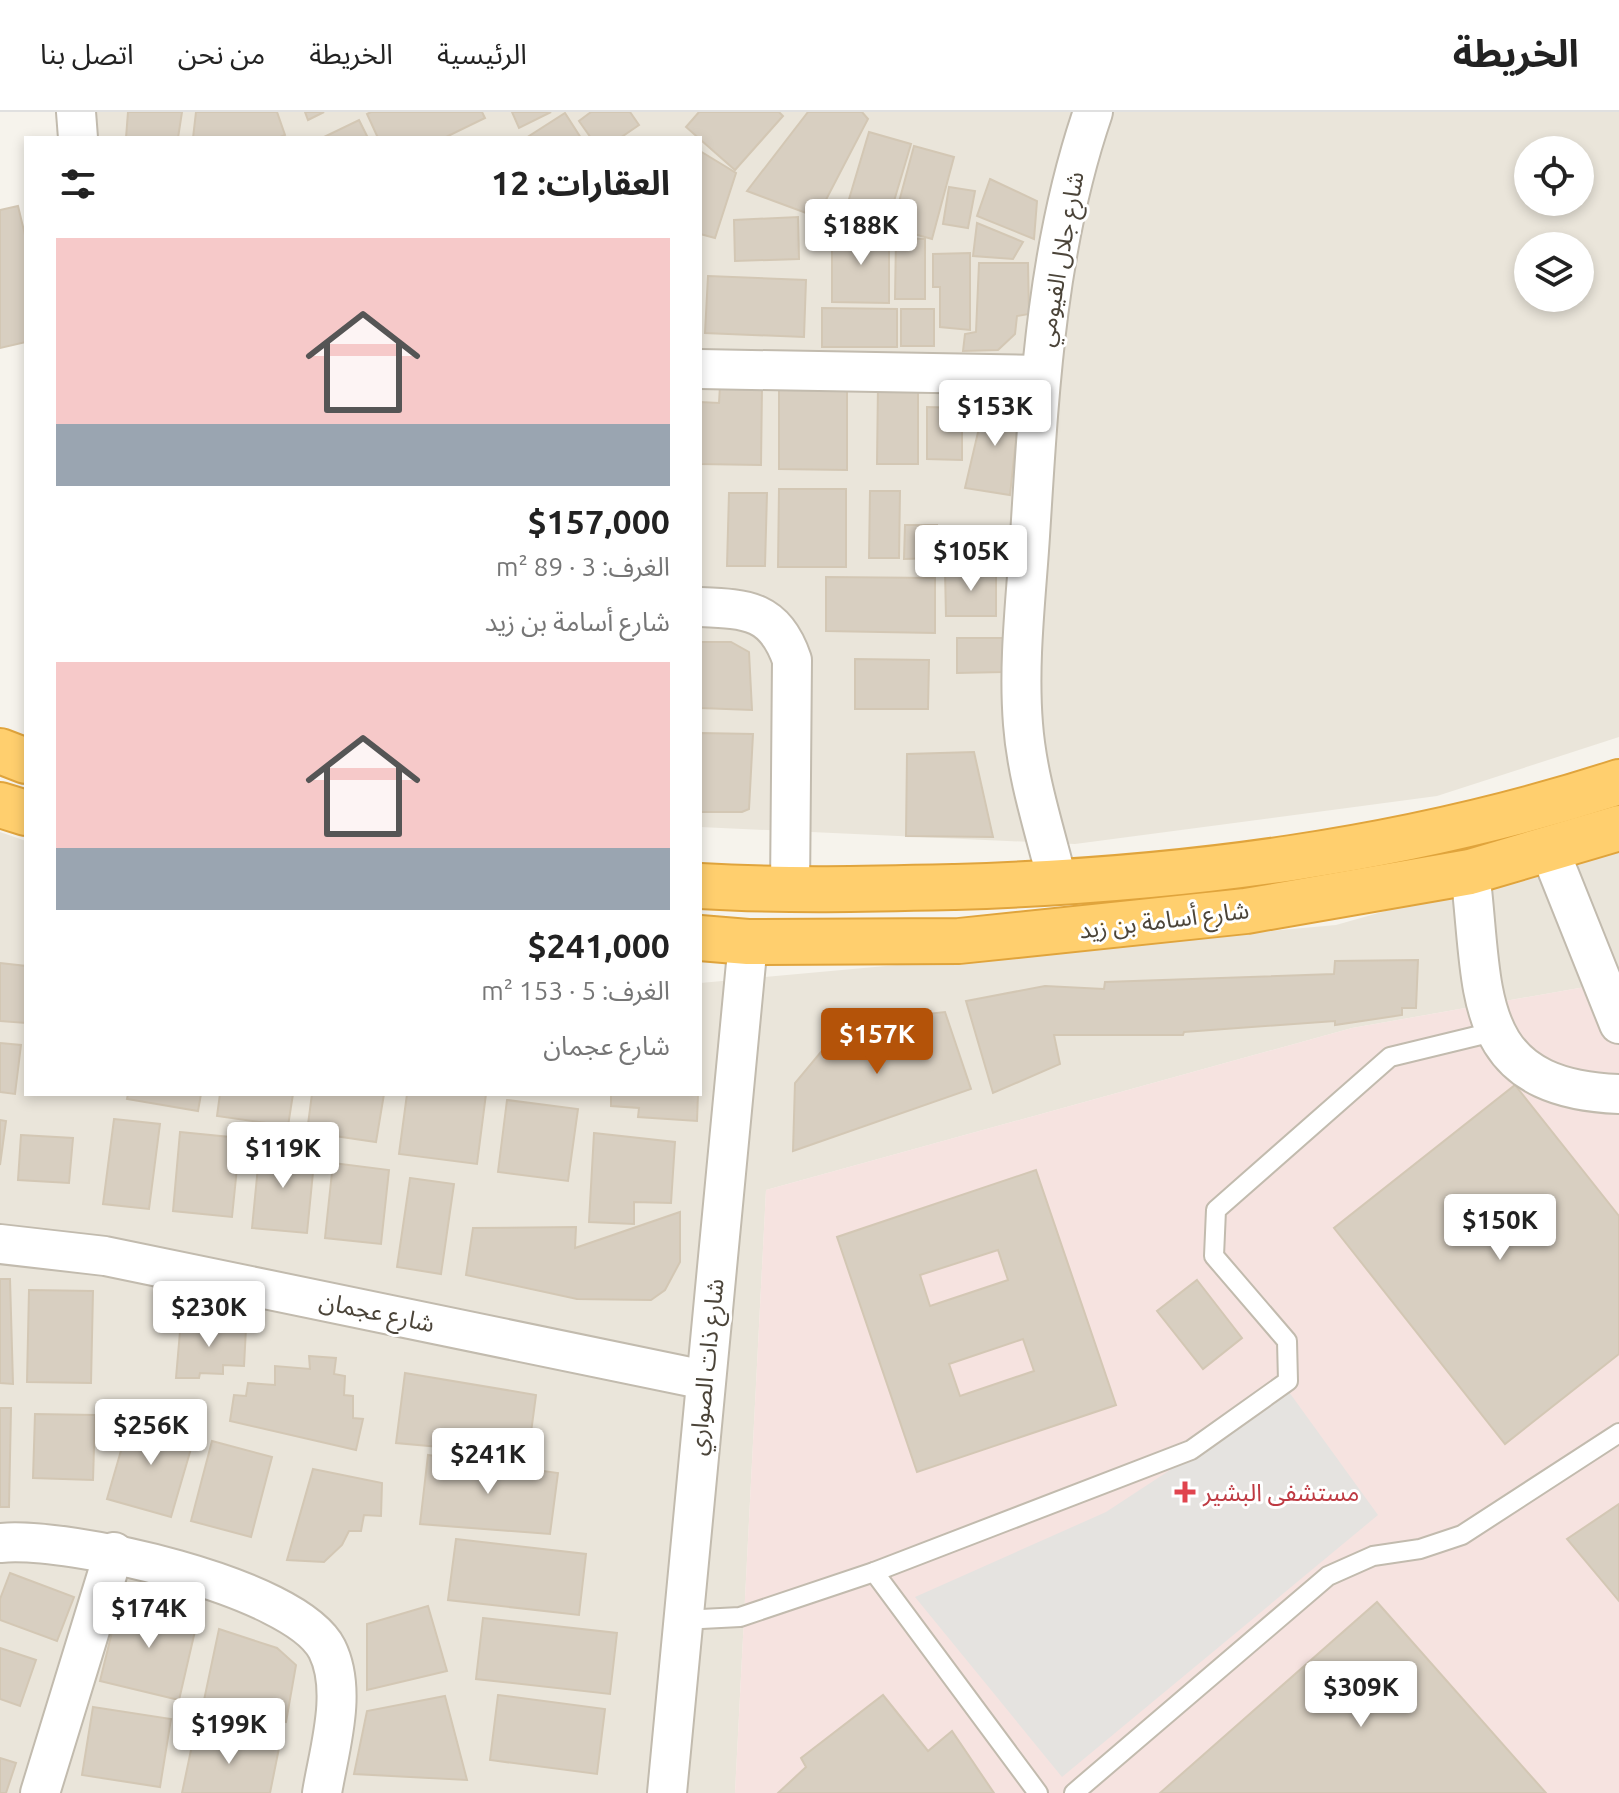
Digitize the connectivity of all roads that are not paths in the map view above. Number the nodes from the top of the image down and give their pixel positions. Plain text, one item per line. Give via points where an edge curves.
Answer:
1 (76, 112) edge
2 (1093, 112) edge
3 (78, 136) edge
4 (702, 369) edge
5 (1040, 375) junction
6 (702, 607) edge
7 (0, 751) edge
8 (24, 760) edge
9 (1619, 782) edge
10 (0, 805) edge
11 (24, 812) edge
12 (1619, 828) edge
13 (1549, 849) junction
14 (1470, 872) junction
15 (1058, 884) junction
16 (702, 886) edge
17 (790, 891) junction
18 (702, 938) edge
19 (748, 942) junction
20 (1619, 1024) edge
21 (1493, 1032) junction
22 (1619, 1094) edge
23 (0, 1244) edge
24 (705, 1380) junction
25 (1619, 1433) edge
26 (0, 1543) edge
27 (114, 1552) junction
28 (874, 1572) junction
29 (682, 1620) junction
30 (40, 1793) edge
31 (322, 1793) edge
32 (667, 1793) edge
33 (1038, 1793) edge
34 (1074, 1793) edge

1 - 3 street
2 - 5 street, شارع جلال الفيومي via 1060,230
4 - 5 street
5 - 15 street, شارع جلال الفيومي via 1022,722
6 - 17 street via 761,614 776,627 792,660
7 - 8 highway
9 - 15 highway, شارع أسامة بن زيد via 1405,839 1231,868
10 - 11 highway
12 - 13 highway, شارع أسامة بن زيد
13 - 14 highway, شارع أسامة بن زيد
13 - 20 street
14 - 19 highway, شارع أسامة بن زيد via 1343,897 1107,928 959,941
14 - 21 street
15 - 17 highway, شارع أسامة بن زيد
16 - 17 highway, شارع أسامة بن زيد
18 - 19 highway, شارع أسامة بن زيد
19 - 24 street, شارع ذات الصواري
21 - 22 street via 1515,1061 1543,1079 1566,1089
21 - 28 lane via 1390,1057 1216,1210 1214,1256 1287,1341 1288,1381 1191,1450
23 - 24 street, شارع عجمان via 105,1256
24 - 29 street, شارع ذات الصواري
25 - 34 lane via 1462,1535 1373,1556 1328,1576
26 - 27 street via 52,1543
27 - 30 street
27 - 31 street via 253,1596 299,1622 326,1646 335,1670 334,1715
28 - 29 lane via 740,1617
28 - 33 lane
29 - 32 street, شارع ذات الصواري

